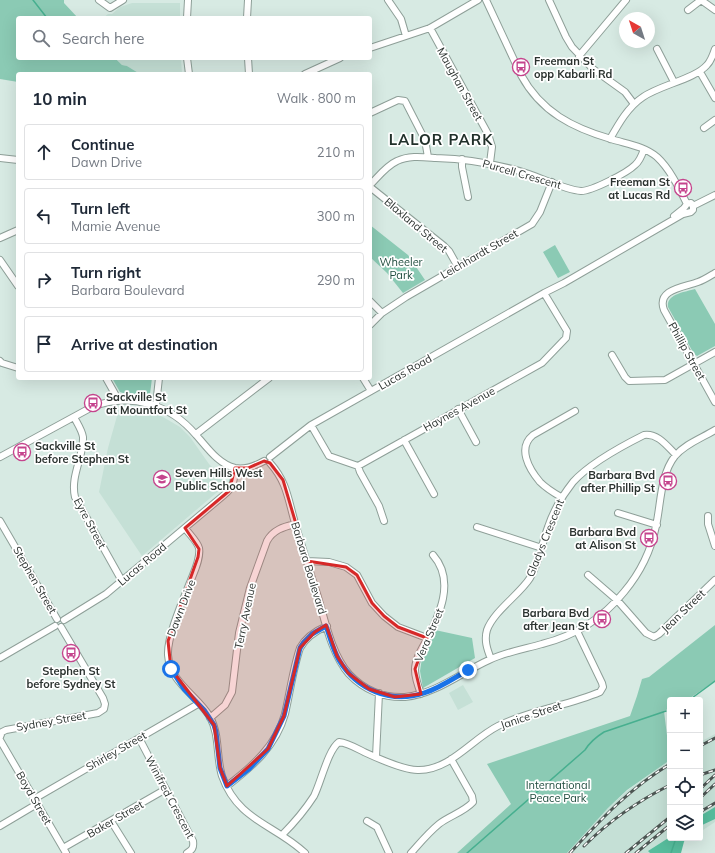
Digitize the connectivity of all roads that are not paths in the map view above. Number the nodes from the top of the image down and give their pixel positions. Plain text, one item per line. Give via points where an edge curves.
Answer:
1 (99, 0) edge
2 (122, 0) edge
3 (188, 0) edge
4 (248, 0) edge
5 (388, 0) edge
6 (478, 0) edge
7 (486, 0) edge
8 (550, 0) edge
9 (626, 0) edge
10 (701, 0) edge
11 (688, 10) dead end
12 (715, 10) edge
13 (187, 16) edge
14 (247, 16) edge
15 (430, 28) junction
16 (406, 36) junction
17 (372, 47) edge
18 (657, 49) dead end
19 (715, 49) edge
20 (579, 56) junction
21 (187, 60) edge
22 (248, 60) edge
23 (328, 60) edge
24 (189, 72) edge
25 (249, 72) edge
26 (308, 72) edge
27 (700, 72) junction
28 (674, 82) junction
29 (715, 98) edge
30 (634, 104) junction
31 (372, 112) edge
32 (715, 120) edge
33 (704, 128) dead end
34 (610, 139) junction
35 (644, 149) junction
36 (428, 157) junction
37 (0, 158) edge
38 (462, 159) junction
39 (16, 160) edge
40 (490, 163) junction
41 (552, 182) junction
42 (372, 184) edge
43 (372, 188) edge
44 (715, 195) edge
45 (468, 197) dead end
46 (686, 208) junction
47 (16, 231) edge
48 (0, 238) edge
49 (0, 260) edge
50 (458, 267) junction
51 (715, 273) edge
52 (16, 283) edge
53 (544, 293) junction
54 (372, 303) edge
55 (382, 312) junction
56 (372, 323) edge
57 (715, 352) edge
58 (612, 354) dead end
59 (0, 361) edge
60 (694, 364) junction
61 (16, 367) edge
62 (107, 380) edge
63 (159, 380) edge
64 (266, 380) edge
65 (364, 380) edge
66 (371, 391) junction
67 (117, 401) junction
68 (715, 402) edge
69 (156, 405) junction
70 (458, 409) junction
71 (575, 411) dead end
72 (74, 417) junction
73 (311, 425) junction
74 (57, 427) junction
75 (715, 430) edge
76 (196, 434) junction
77 (404, 440) junction
78 (476, 442) dead end
79 (676, 455) junction
80 (0, 457) edge
81 (268, 460) junction
82 (0, 462) edge
83 (358, 466) junction
84 (235, 468) junction
85 (434, 494) dead end
86 (561, 497) junction
87 (618, 513) dead end
88 (708, 516) dead end
89 (0, 521) edge
90 (384, 521) dead end
91 (295, 524) junction
92 (657, 526) junction
93 (476, 527) dead end
94 (185, 528) junction
95 (715, 546) edge
96 (542, 548) junction
97 (433, 555) dead end
98 (307, 561) junction
99 (588, 575) dead end
100 (715, 580) edge
101 (122, 581) junction
102 (617, 600) junction
103 (60, 620) junction
104 (58, 626) junction
105 (326, 626) junction
106 (577, 631) junction
107 (427, 638) junction
108 (0, 658) edge
109 (491, 659) junction
110 (379, 693) junction
111 (420, 694) junction
112 (198, 704) junction
113 (104, 709) joint
114 (210, 718) junction
115 (139, 738) junction
116 (0, 741) edge
117 (376, 757) junction
118 (451, 759) junction
119 (227, 786) junction
120 (166, 789) junction
121 (36, 801) junction
122 (111, 821) junction
123 (367, 821) dead end
124 (0, 826) edge
125 (282, 835) junction
126 (64, 851) edge
127 (130, 853) edge
128 (187, 853) edge
129 (305, 853) edge
130 (389, 853) edge
131 (411, 853) edge

1 - 2 street via 110,8
3 - 13 street
4 - 14 street
5 - 16 street via 400,19
6 - 15 street
7 - 34 street via 521,75 536,97 571,124
8 - 20 street via 566,38
9 - 20 street
10 - 11 street
10 - 12 street
15 - 16 street
15 - 40 street, Maughan Street via 488,134 492,147
16 - 17 street
18 - 28 street
19 - 27 street via 710,61
20 - 30 street via 625,92
21 - 24 street
22 - 25 street
23 - 26 street
27 - 28 street
27 - 29 street
28 - 30 street
30 - 34 street
31 - 36 street via 398,100 406,102 425,140
32 - 33 street
34 - 35 street
35 - 41 street, Purcell Crescent via 633,167 593,189 578,191
35 - 46 street via 658,158 670,172
36 - 38 street, Purcell Crescent
36 - 42 street, Purcell Crescent via 411,157 398,161 384,170
37 - 39 street
38 - 40 street, Purcell Crescent
38 - 45 street
40 - 41 street, Purcell Crescent
41 - 50 street, Leichhardt Street via 540,212 532,224
43 - 50 street, Blaxland Street via 444,246
44 - 46 street via 694,206 691,203
46 - 53 street, Lucas Road
47 - 48 street
49 - 52 street
50 - 55 street, Leichhardt Street
51 - 60 street, Phillip Street via 673,290 663,299 664,310
53 - 66 street, Lucas Road
53 - 70 street, Haynes Avenue via 567,331 565,341 542,363
54 - 55 street
55 - 56 street, Leichhardt Street
57 - 60 street
58 - 60 street via 629,381 665,380
59 - 61 street
60 - 68 street, Phillip Street
62 - 67 street
63 - 69 street
64 - 76 street
65 - 66 street
66 - 73 street, Lucas Road
67 - 69 street
67 - 72 street via 99,404
69 - 76 street via 180,418
70 - 77 street, Haynes Avenue
70 - 78 street
71 - 86 street via 533,435 524,446 525,455 536,476
72 - 74 street
72 - 101 street, Eyre Street via 83,438 74,484 75,497
73 - 81 street, Lucas Road
73 - 83 street via 328,455
74 - 80 street
74 - 82 street
75 - 79 street, Barbara Boulevard
76 - 84 street via 215,456
77 - 83 street, Haynes Avenue
77 - 85 street
79 - 86 street, Gladys Crescent via 658,438 644,435 585,470
79 - 92 street, Barbara Boulevard via 665,475
81 - 84 street, Lucas Road via 248,468
81 - 91 street, Barbara Boulevard via 283,480
83 - 90 street
84 - 94 street, Lucas Road via 233,485 229,491
86 - 96 street, Gladys Crescent
87 - 92 street
88 - 95 street
89 - 103 street, Stephen Street
91 - 98 street, Barbara Boulevard
91 - 114 street, Terry Avenue via 277,530 267,541 250,588 239,633 232,692 225,705
92 - 102 street, Barbara Boulevard via 642,567
93 - 96 street
94 - 101 street, Lucas Road
94 - 112 street, Dawn Drive via 199,549 198,557 168,641 168,656 171,669 179,682
96 - 109 street, Gladys Crescent via 529,578 487,629 485,643
97 - 107 street, Vera Street via 440,566 444,596
98 - 105 street, Barbara Boulevard
98 - 107 street via 329,562 346,567 356,575 372,603 384,616 398,627
99 - 102 street
100 - 102 street, Jean Street via 654,637 646,633
101 - 103 street, Lucas Road via 99,600
102 - 106 street, Barbara Boulevard via 601,615
103 - 104 street via 55,621
104 - 108 street
104 - 113 street, Stephen Street via 103,698
105 - 110 street, Barbara Boulevard via 344,668 360,684
105 - 119 street via 312,634 300,648 284,716 268,749 249,769
106 - 109 street, Barbara Boulevard
106 - 118 street, Janice Street via 602,683 600,692 499,726
107 - 111 street, Vera Street via 415,669
109 - 111 street, Barbara Boulevard
110 - 111 street, Barbara Boulevard via 399,697
110 - 117 street
112 - 114 street, Dawn Drive
112 - 115 street, Shirley Street
113 - 116 street, Sydney Street via 6,730 2,732
114 - 119 street, Dawn Drive via 216,732 220,768
115 - 120 street, Winifred Crescent
115 - 121 street, Shirley Street
116 - 121 street, Boyd Street
117 - 118 street, Janice Street via 418,770
117 - 125 street, Janice Street via 339,742 333,748 314,796
118 - 131 street via 473,801 432,830
119 - 125 street, Dawn Drive via 245,812
120 - 122 street, Baker Street
120 - 128 street, Winifred Crescent via 193,841 194,846
121 - 124 street, Shirley Street
121 - 126 street, Boyd Street
122 - 126 street, Baker Street
122 - 127 street
123 - 130 street via 377,827
125 - 129 street, Dawn Drive

